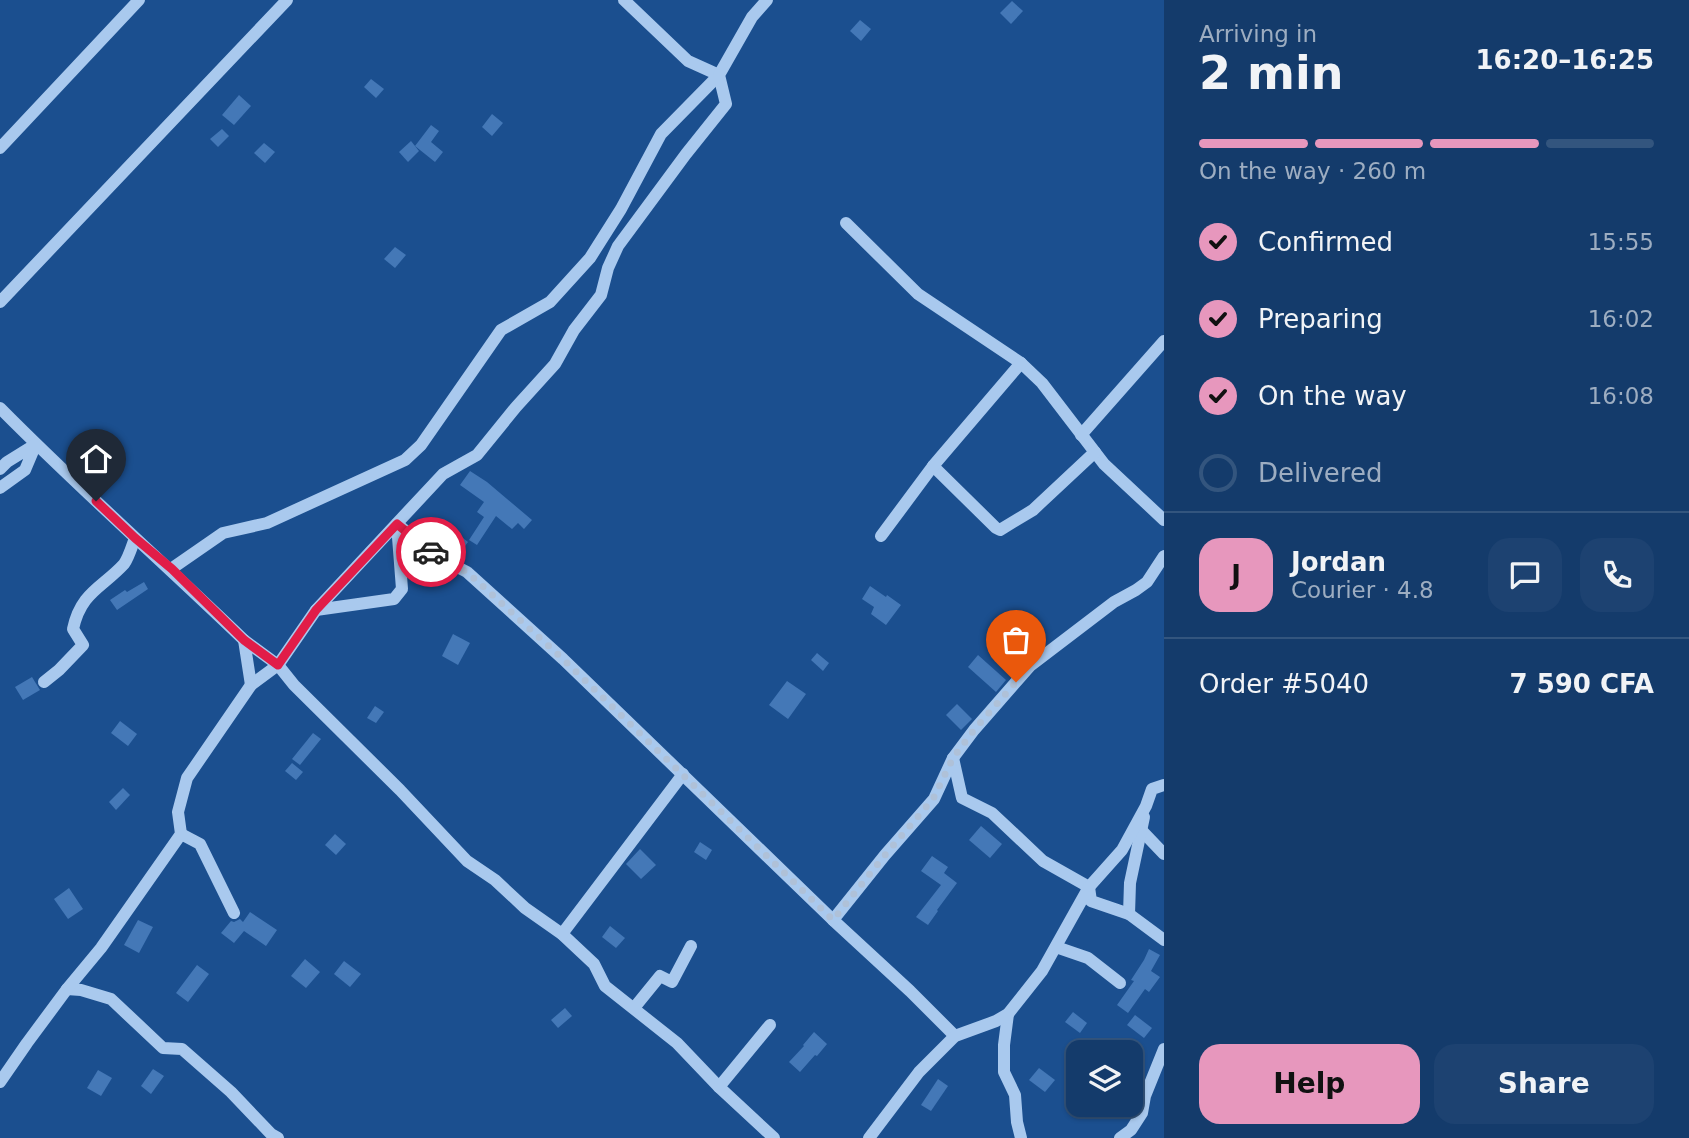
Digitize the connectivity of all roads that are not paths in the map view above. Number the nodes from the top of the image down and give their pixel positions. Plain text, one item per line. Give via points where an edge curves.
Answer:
1 (139, 0) edge
2 (287, 0) edge
3 (624, 0) edge
4 (767, 0) edge
5 (719, 75) junction
6 (0, 148) edge
7 (846, 223) dead end
8 (618, 247) junction
9 (590, 258) junction
10 (0, 302) edge
11 (1164, 341) edge
12 (1021, 363) junction
13 (0, 408) edge
14 (1081, 435) junction
15 (36, 444) junction
16 (1095, 452) junction
17 (933, 466) junction
18 (0, 469) edge
19 (0, 488) edge
20 (1164, 520) edge
21 (397, 524) junction
22 (881, 536) dead end
23 (135, 538) junction
24 (1164, 556) edge
25 (172, 569) junction
26 (316, 610) junction
27 (244, 640) junction
28 (278, 665) junction
29 (44, 682) dead end
30 (251, 685) junction
31 (953, 758) junction
32 (683, 774) junction
33 (1164, 785) edge
34 (1146, 806) junction
35 (1142, 831) junction
36 (181, 834) junction
37 (1164, 854) edge
38 (1089, 887) junction
39 (234, 913) dead end
40 (1129, 914) junction
41 (833, 920) junction
42 (562, 934) junction
43 (1164, 940) edge
44 (691, 946) dead end
45 (1056, 947) junction
46 (1120, 983) dead end
47 (67, 989) junction
48 (634, 1008) junction
49 (1008, 1014) junction
50 (770, 1025) dead end
51 (955, 1036) junction
52 (1164, 1049) edge
53 (0, 1082) edge
54 (719, 1087) junction
55 (278, 1138) edge
56 (774, 1138) edge
57 (869, 1138) edge
58 (1021, 1138) edge
59 (1120, 1138) edge

1 - 6 street
2 - 10 street
3 - 5 street via 688,61
4 - 5 street
5 - 8 street via 726,104
5 - 9 street via 661,134
7 - 12 street via 918,294
8 - 9 street
8 - 21 street via 601,295 555,364 477,454 443,474
9 - 25 street via 550,302 501,330 421,445 404,460 267,523 223,533
11 - 14 street
12 - 14 street
12 - 17 street
13 - 15 street
14 - 16 street
15 - 18 street
15 - 19 street via 24,470
15 - 23 street
16 - 17 street via 1033,510 1000,530
16 - 20 street
17 - 22 street
21 - 26 street
21 - 26 street via 402,589 394,599
21 - 32 street via 438,557 467,572
23 - 25 street
23 - 29 street via 125,562 92,591 76,616 73,629 83,645
24 - 31 street via 1147,582 1030,666
25 - 27 street
26 - 28 street
27 - 28 street
27 - 30 street
28 - 30 street
28 - 42 street via 467,861
30 - 36 street via 187,778 178,812
31 - 38 street via 961,798 992,813 1043,861
31 - 41 street via 933,799
32 - 41 street
32 - 42 street
33 - 34 street via 1152,789
34 - 35 street
34 - 38 street via 1122,850
35 - 37 street
35 - 40 street via 1130,883
36 - 39 street via 200,844
36 - 47 street
38 - 40 street via 1091,901
38 - 45 street
40 - 43 street
41 - 51 street
42 - 48 street via 594,964 605,986
44 - 48 street via 673,982 660,976
45 - 46 street via 1088,958
45 - 49 street
47 - 53 street
47 - 55 street via 111,999 163,1048 182,1049
48 - 54 street via 677,1043
49 - 51 street
49 - 58 street via 1004,1072 1015,1096
50 - 54 street
51 - 57 street via 919,1072
52 - 59 street via 1142,1113
54 - 56 street

